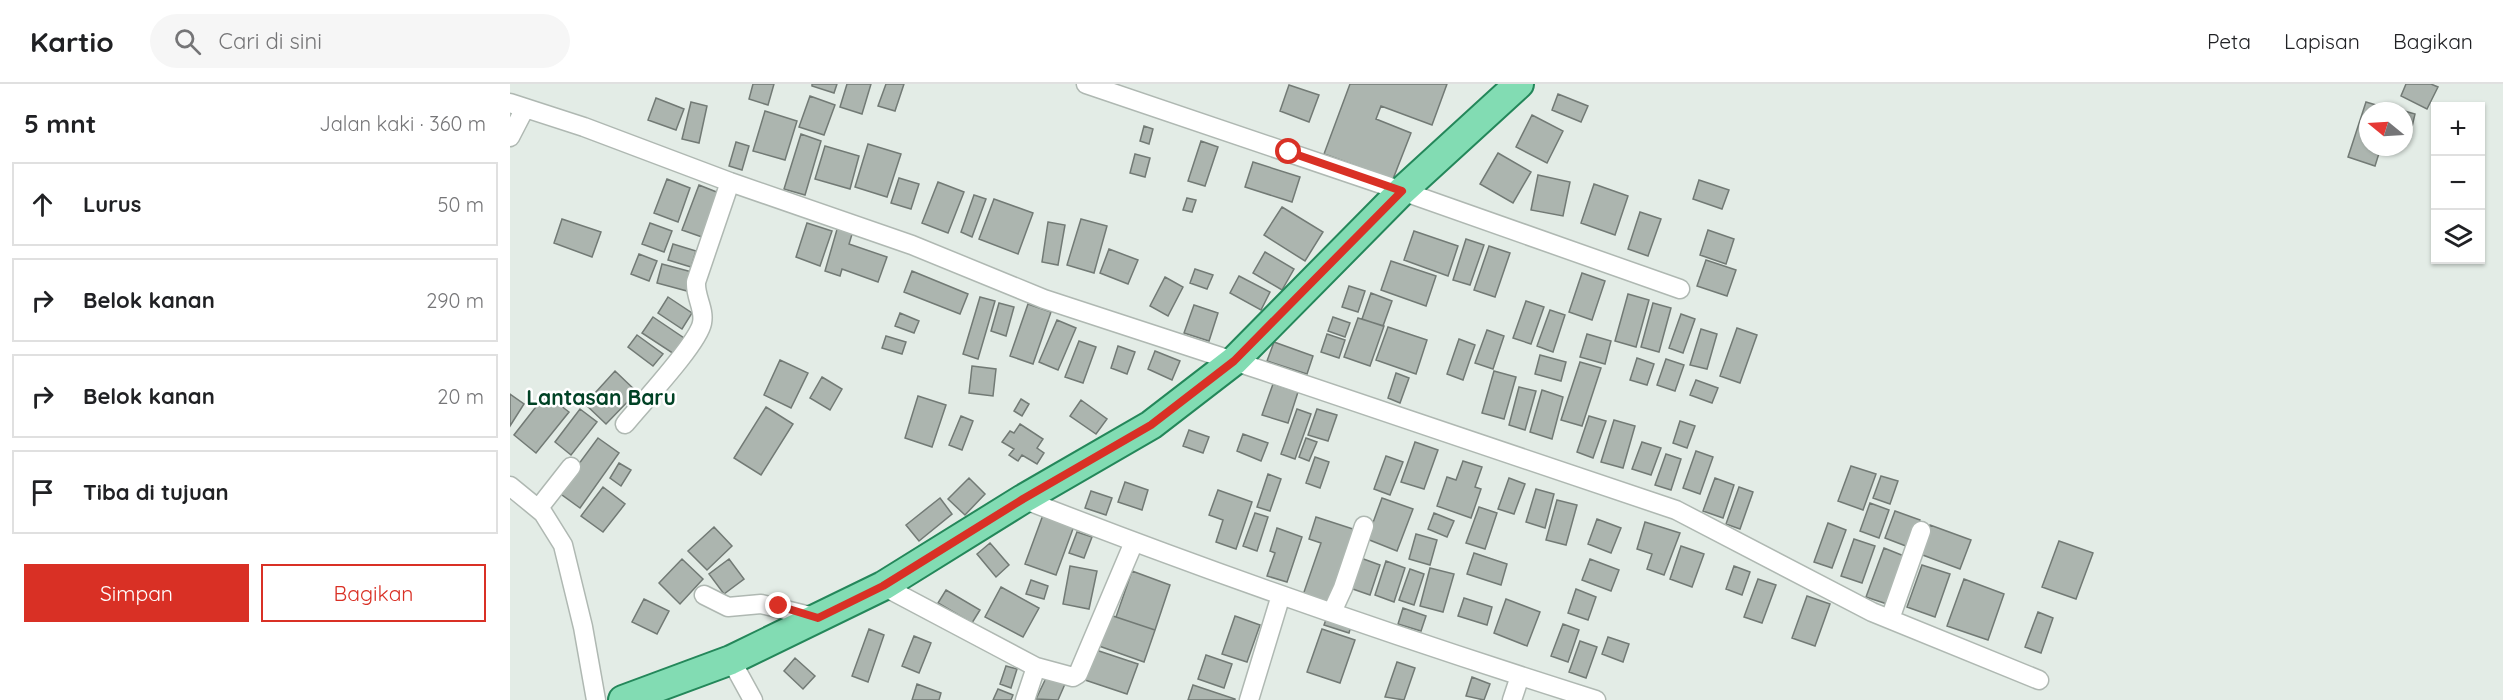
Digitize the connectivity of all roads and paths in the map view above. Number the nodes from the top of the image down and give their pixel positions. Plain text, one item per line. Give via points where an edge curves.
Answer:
1 (1086, 84) edge
2 (1519, 84) edge
3 (518, 105) edge
4 (510, 137) edge
5 (730, 182) junction
6 (1402, 191) junction
7 (1680, 289) dead end
8 (1234, 361) junction
9 (625, 424) dead end
10 (570, 467) dead end
11 (510, 486) edge
12 (1023, 499) junction
13 (538, 509) junction
14 (1364, 526) dead end
15 (1921, 531) dead end
16 (1134, 543) junction
17 (883, 586) junction
18 (704, 595) dead end
19 (1281, 595) junction
20 (1332, 612) junction
21 (818, 618) junction
22 (1890, 620) junction
23 (732, 660) junction
24 (1036, 667) junction
25 (1520, 676) junction
26 (2039, 680) dead end
27 (596, 700) edge
28 (622, 700) edge
29 (753, 700) edge
30 (1025, 700) edge
31 (1249, 700) edge
32 (1512, 700) edge
33 (1596, 700) edge

1 - 6 street
2 - 6 main road
3 - 4 street
3 - 5 street
5 - 8 street via 912,245 1044,299
5 - 9 street via 696,282 702,312 699,333
6 - 7 street
6 - 8 main road
8 - 12 main road via 1151,425
8 - 22 street via 1676,510
10 - 13 street
11 - 13 street
12 - 16 street
12 - 17 main road
13 - 27 street via 563,544
14 - 20 street
15 - 22 street
16 - 19 street
16 - 24 street via 1076,676
17 - 21 main road
17 - 24 street
18 - 21 street via 728,607 761,604
19 - 20 street
19 - 31 street
20 - 25 street
21 - 23 main road
22 - 26 street
23 - 28 main road
23 - 29 street
24 - 30 street
25 - 32 street
25 - 33 street

